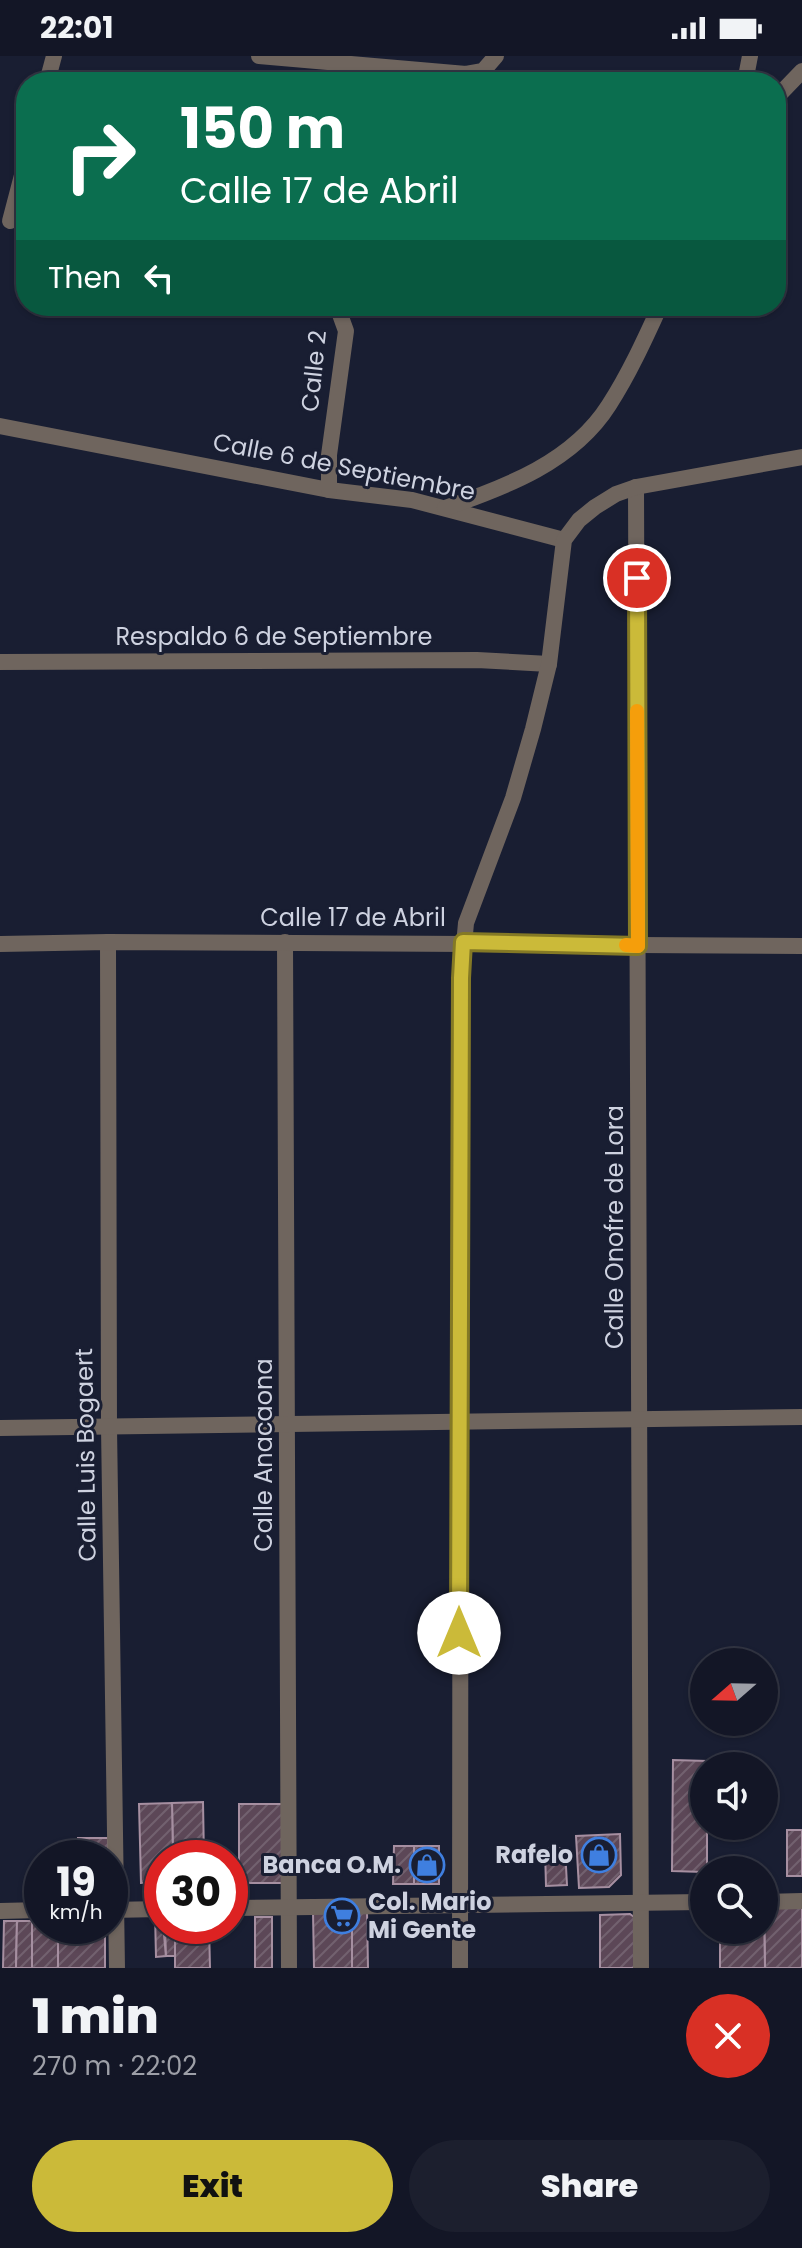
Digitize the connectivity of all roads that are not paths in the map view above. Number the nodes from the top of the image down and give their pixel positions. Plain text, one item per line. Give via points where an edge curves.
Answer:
1 (259, 56) edge
2 (496, 56) edge
3 (802, 71) edge
4 (443, 72) edge
5 (477, 72) edge
6 (786, 88) edge
7 (341, 316) edge
8 (655, 316) edge
9 (0, 426) edge
10 (802, 457) edge
11 (636, 487) junction
12 (329, 490) junction
13 (443, 508) junction
14 (564, 540) junction
15 (0, 662) edge
16 (549, 664) junction
17 (108, 942) junction
18 (285, 942) junction
19 (463, 942) junction
20 (0, 944) edge
21 (638, 946) junction
22 (802, 946) edge
23 (802, 1417) edge
24 (639, 1419) junction
25 (459, 1422) junction
26 (289, 1424) junction
27 (109, 1427) junction
28 (0, 1428) edge
29 (112, 1840) edge
30 (802, 1901) edge
31 (690, 1902) edge
32 (778, 1902) edge
33 (640, 1903) junction
34 (460, 1905) junction
35 (289, 1907) junction
36 (248, 1908) edge
37 (24, 1910) edge
38 (0, 1911) edge
39 (115, 1944) edge
40 (117, 1968) edge
41 (289, 1968) edge
42 (460, 1968) edge
43 (641, 1968) edge

1 - 4 street
2 - 5 street
3 - 6 street
7 - 12 street, Calle 2 via 346,331
8 - 13 street via 608,407 588,430 544,467
9 - 12 street, Calle 6 de Septiembre
10 - 11 street
11 - 14 street via 595,507
11 - 21 street, Calle Onofre de Lora
12 - 13 street, Calle 6 de Septiembre
13 - 14 street, Calle 6 de Septiembre
14 - 16 street
15 - 16 street, Respaldo 6 de Septiembre
16 - 19 street via 513,798
17 - 18 street, Calle 17 de Abril
17 - 20 street, Calle 17 de Abril
17 - 27 street, Calle Luis Bogaert
18 - 19 street, Calle 17 de Abril
18 - 26 street, Calle Anacaona
19 - 21 street, Calle 17 de Abril
19 - 25 street
21 - 22 street, Calle 17 de Abril
21 - 24 street, Calle Onofre de Lora
23 - 24 street
24 - 25 street
24 - 33 street, Calle Onofre de Lora
25 - 26 street
25 - 34 street
26 - 27 street
26 - 35 street, Calle Anacaona
27 - 28 street
27 - 29 street, Calle Luis Bogaert
30 - 32 street
31 - 33 street
33 - 34 street
33 - 43 street, Calle Onofre de Lora
34 - 35 street
34 - 42 street
35 - 36 street
35 - 41 street, Calle Anacaona
37 - 38 street
39 - 40 street, Calle Luis Bogaert

